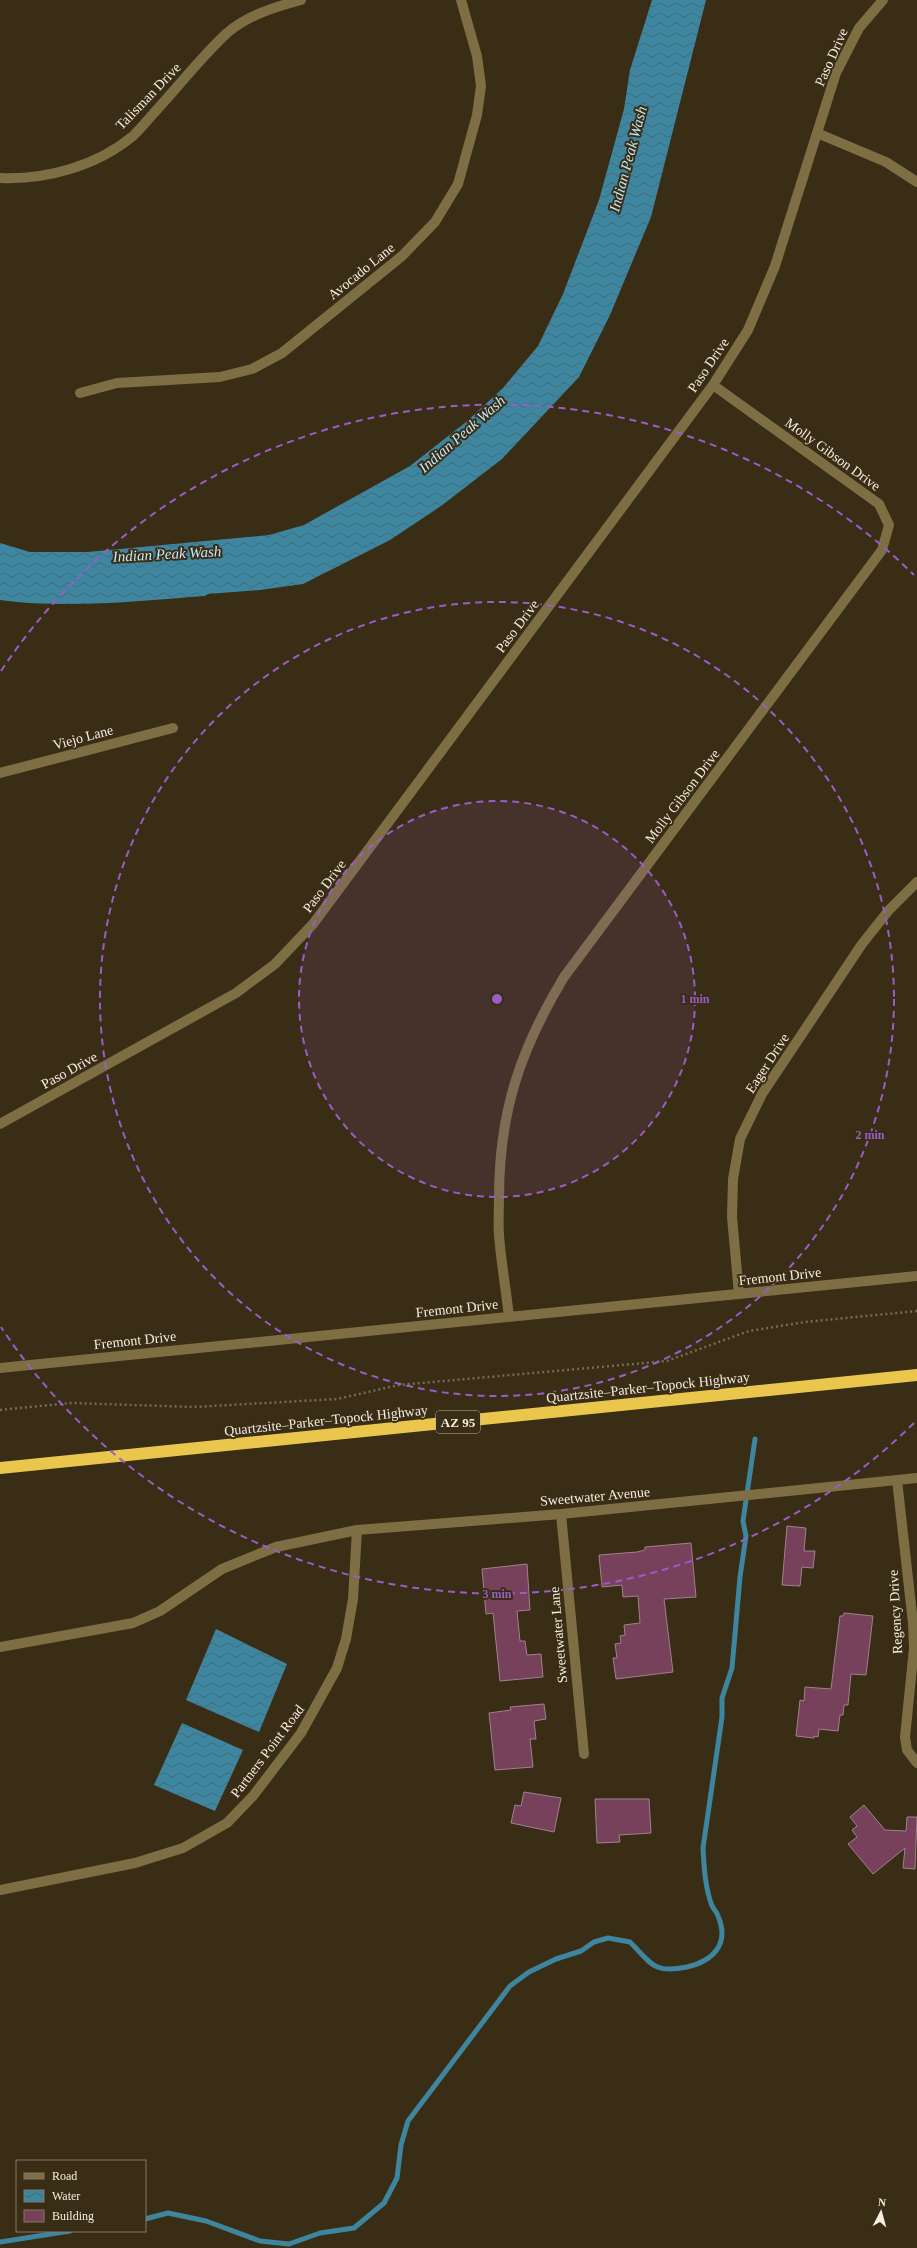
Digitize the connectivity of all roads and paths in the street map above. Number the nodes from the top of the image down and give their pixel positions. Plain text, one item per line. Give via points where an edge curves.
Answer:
1 (301, 0) edge
2 (461, 0) edge
3 (883, 0) edge
4 (817, 133) junction
5 (0, 178) edge
6 (917, 182) edge
7 (714, 385) junction
8 (80, 393) dead end
9 (173, 728) dead end
10 (0, 773) edge
11 (917, 882) edge
12 (0, 1124) edge
13 (917, 1276) edge
14 (739, 1294) junction
15 (917, 1311) edge
16 (509, 1317) junction
17 (0, 1368) edge
18 (917, 1375) edge
19 (0, 1410) edge
20 (0, 1468) edge
21 (917, 1478) edge
22 (897, 1480) junction
23 (561, 1514) junction
24 (357, 1530) junction
25 (0, 1647) edge
26 (584, 1754) dead end
27 (917, 1763) edge
28 (0, 1890) edge

1 - 5 street, Talisman Drive via 252,16 228,33 132,136 93,161 54,174 16,179
2 - 8 street, Avocado Lane via 477,56 482,86 477,115 458,184 435,222 413,245 282,353 252,368 220,377 117,383
3 - 4 street, Paso Drive via 859,28 836,73
4 - 6 street via 886,162
4 - 7 street, Paso Drive via 776,266 748,330
7 - 12 street, Paso Drive via 313,924 275,964 236,993
7 - 16 street, Molly Gibson Drive via 879,504 889,525 882,550 564,977 542,1014 514,1079 504,1124 499,1177 498,1234
9 - 10 street, Viejo Lane
11 - 14 street, Eager Drive via 889,910 862,944 762,1094 740,1139 733,1179 732,1217
13 - 14 street, Fremont Drive
14 - 16 street, Fremont Drive
15 - 19 path via 805,1322 749,1331 667,1360 399,1385 337,1399 194,1407 71,1403
16 - 17 street, Fremont Drive
18 - 20 highway, Quartzsite–Parker–Topock Highway / AZ 95
21 - 22 street, Sweetwater Avenue
22 - 23 street, Sweetwater Avenue
22 - 27 street, Regency Drive via 914,1648 905,1737 907,1750
23 - 24 street, Sweetwater Avenue
23 - 26 street, Sweetwater Lane
24 - 25 street, Sweetwater Avenue via 276,1546 222,1569 160,1611 133,1623
24 - 28 street, Partners Point Road via 353,1599 338,1668 301,1733 253,1796 227,1823 183,1848 135,1863

